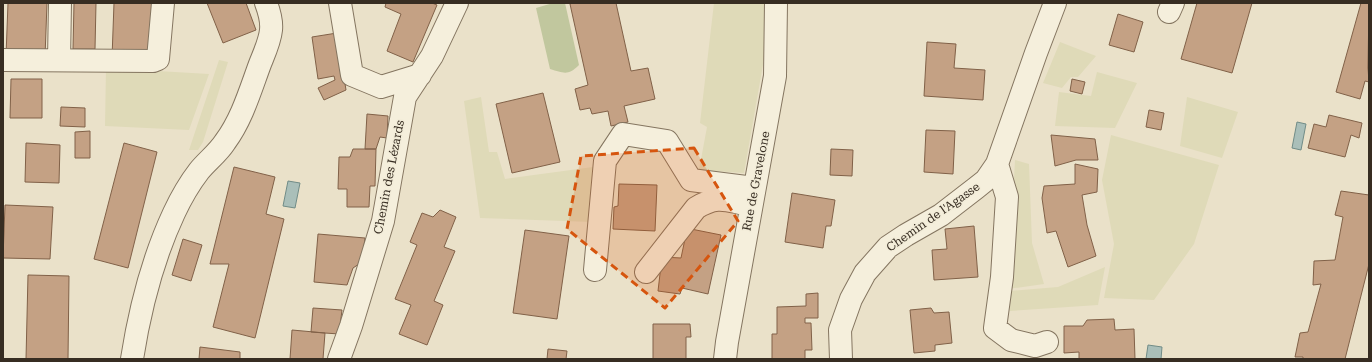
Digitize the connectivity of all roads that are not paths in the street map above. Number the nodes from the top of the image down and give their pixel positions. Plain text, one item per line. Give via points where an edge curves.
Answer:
1 (60, 3) edge
2 (163, 3) edge
3 (266, 3) edge
4 (340, 3) edge
5 (457, 3) edge
6 (776, 3) edge
7 (1055, 3) edge
8 (3, 60) edge
9 (59, 60) junction
10 (420, 75) junction
11 (998, 164) junction
12 (753, 196) junction
13 (595, 270) dead end
14 (646, 272) dead end
15 (1047, 342) dead end
16 (132, 359) edge
17 (339, 359) edge
18 (725, 359) edge
19 (841, 359) edge

1 - 9 street
2 - 9 street via 158,59
3 - 16 street via 271,30 266,49 236,124 225,142 199,170 185,191 161,243 141,307
4 - 10 street via 352,74 381,87
5 - 10 street, Chemin des Lézards
6 - 12 street, Rue de Gravelone via 775,76
7 - 11 street, Chemin de l'Agasse
8 - 9 street
10 - 17 street, Chemin des Lézards via 405,97 383,221
11 - 15 street via 1007,197 1002,276 995,328 1011,340 1035,346
11 - 19 street, Chemin de l'Agasse via 986,180 941,215 888,247 865,273 851,299 840,330
12 - 13 street via 690,180 667,141 623,134 605,160
12 - 14 street via 707,201 696,208
12 - 18 street, Rue de Gravelone

